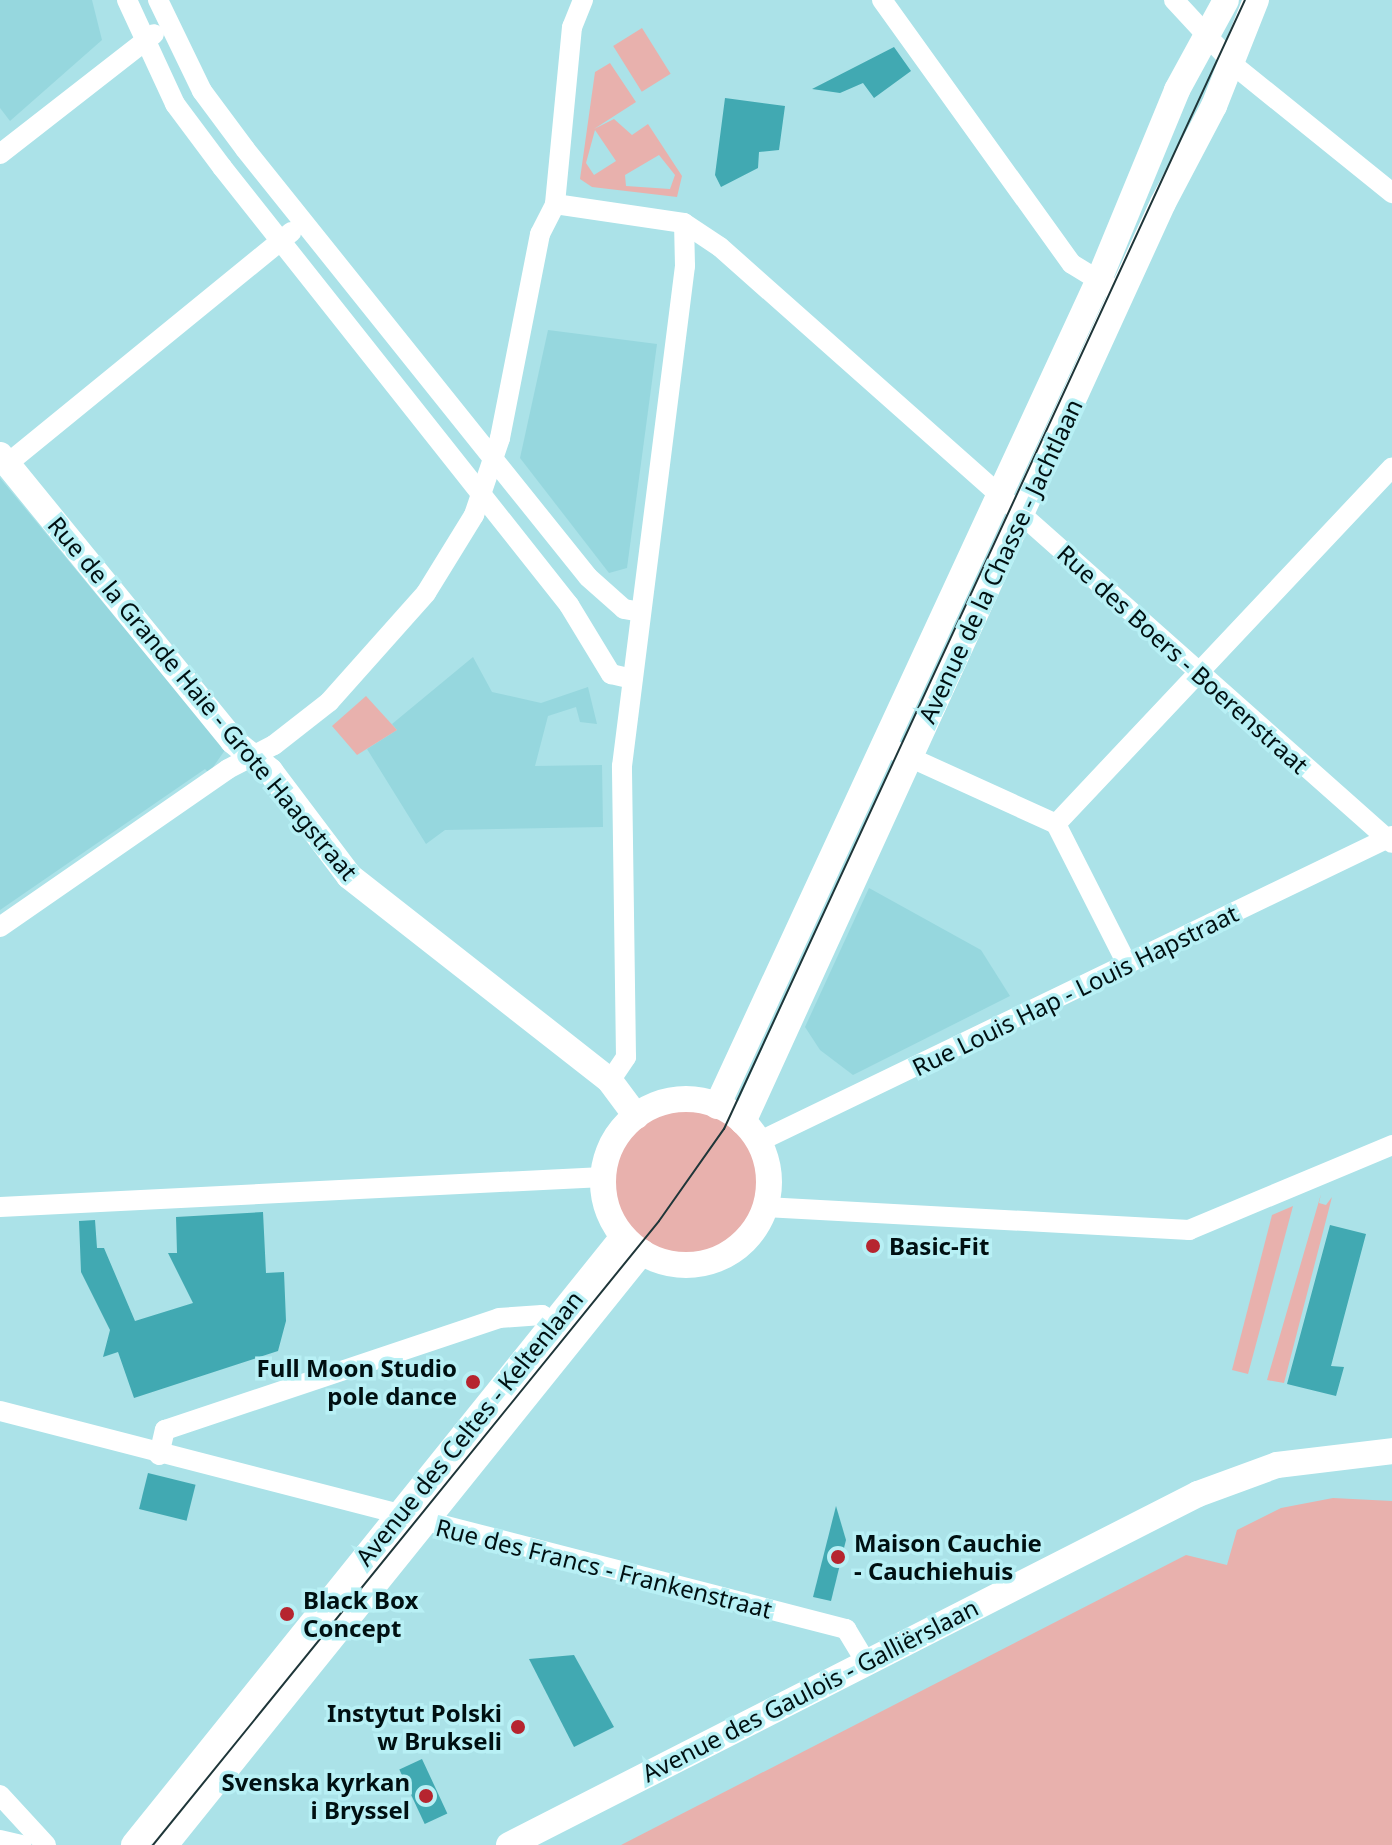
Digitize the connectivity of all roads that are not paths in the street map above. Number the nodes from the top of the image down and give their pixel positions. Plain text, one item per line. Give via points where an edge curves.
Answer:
1 (127, 0) edge
2 (158, 0) edge
3 (583, 0) edge
4 (882, 0) edge
5 (1174, 0) edge
6 (1226, 0) edge
7 (1256, 0) edge
8 (168, 26) junction
9 (1207, 36) junction
10 (142, 40) junction
11 (1229, 60) junction
12 (0, 154) edge
13 (1392, 193) edge
14 (555, 204) junction
15 (304, 223) junction
16 (684, 223) junction
17 (281, 240) junction
18 (1098, 282) junction
19 (1122, 293) junction
20 (4, 459) edge
21 (493, 459) junction
22 (1392, 467) edge
23 (481, 494) junction
24 (1000, 495) junction
25 (1021, 514) junction
26 (641, 612) junction
27 (1197, 672) junction
28 (632, 679) junction
29 (885, 746) junction
30 (252, 757) junction
31 (910, 757) junction
32 (1056, 824) junction
33 (1390, 839) edge
34 (0, 927) edge
35 (1127, 964) junction
36 (610, 1081) junction
37 (717, 1106) junction
38 (636, 1116) junction
39 (750, 1132) junction
40 (1392, 1145) edge
41 (603, 1177) junction
42 (0, 1207) edge
43 (765, 1207) junction
44 (632, 1244) junction
45 (563, 1332) junction
46 (0, 1411) edge
47 (1392, 1451) edge
48 (159, 1455) junction
49 (398, 1515) junction
50 (427, 1522) junction
51 (866, 1662) junction
52 (0, 1795) edge
53 (0, 1840) edge
54 (21, 1845) edge
55 (46, 1845) edge
56 (134, 1845) edge
57 (165, 1845) edge
58 (509, 1845) edge

1 - 10 street
2 - 8 street
3 - 14 street via 572,27
4 - 18 street via 1072,264
5 - 9 street
6 - 9 street, Avenue de la Chasse - Jachtlaan
7 - 11 street, Avenue de la Chasse - Jachtlaan
8 - 10 street
8 - 15 street via 226,125
9 - 11 street
9 - 18 street, Avenue de la Chasse - Jachtlaan via 1177,90
10 - 12 street
10 - 17 street via 175,104
11 - 13 street
11 - 19 street, Avenue de la Chasse - Jachtlaan via 1214,106
14 - 16 street
14 - 21 street via 540,234 511,402
15 - 17 street
15 - 21 street
16 - 24 street, Rue des Boers - Boerenstraat via 720,247
16 - 26 street via 685,266
17 - 20 street
17 - 23 street
18 - 19 street
18 - 24 street, Avenue de la Chasse - Jachtlaan
19 - 25 street, Avenue de la Chasse - Jachtlaan
20 - 30 street, Rue de la Grande Haie - Grote Haagstraat
21 - 23 street
21 - 26 street via 588,577 611,600
22 - 27 street
23 - 28 street via 569,605 611,674
23 - 30 street via 426,593 386,646 329,702
24 - 25 street, Rue des Boers - Boerenstraat
24 - 29 street, Avenue de la Chasse - Jachtlaan
25 - 27 street, Rue des Boers - Boerenstraat
25 - 31 street, Avenue de la Chasse - Jachtlaan
26 - 28 street
27 - 32 street
27 - 33 street, Rue des Boers - Boerenstraat
28 - 36 street via 622,766 626,1057
29 - 31 street
29 - 37 street, Avenue de la Chasse - Jachtlaan
30 - 34 street
30 - 36 street, Rue de la Grande Haie - Grote Haagstraat via 270,771 349,876
31 - 32 street
31 - 39 street, Avenue de la Chasse - Jachtlaan
32 - 35 street
33 - 35 street, Rue Louis Hap - Louis Hapstraat
35 - 39 street, Rue Louis Hap - Louis Hapstraat
36 - 38 street, Rue de la Grande Haie - Grote Haagstraat
37 - 38 street via 671,1100
37 - 39 street
38 - 41 street via 613,1142
39 - 43 street via 768,1173
40 - 43 street via 1189,1230
41 - 42 street
41 - 44 street via 608,1209
43 - 44 street via 742,1242 710,1261 672,1263
44 - 45 street, Avenue des Celtes - Keltenlaan
45 - 48 street via 542,1315 512,1315 165,1430
45 - 49 street, Avenue des Celtes - Keltenlaan
45 - 50 street, Avenue des Celtes - Keltenlaan
46 - 48 street, Rue des Francs - Frankenstraat
47 - 51 street, Avenue des Gaulois - Galliërslaan via 1277,1465 1198,1494
48 - 49 street, Rue des Francs - Frankenstraat
49 - 50 street, Rue des Francs - Frankenstraat
49 - 56 street, Avenue des Celtes - Keltenlaan
50 - 51 street, Rue des Francs - Frankenstraat via 846,1629
50 - 57 street, Avenue des Celtes - Keltenlaan
51 - 58 street, Avenue des Gaulois - Galliërslaan
52 - 55 street
53 - 54 street

